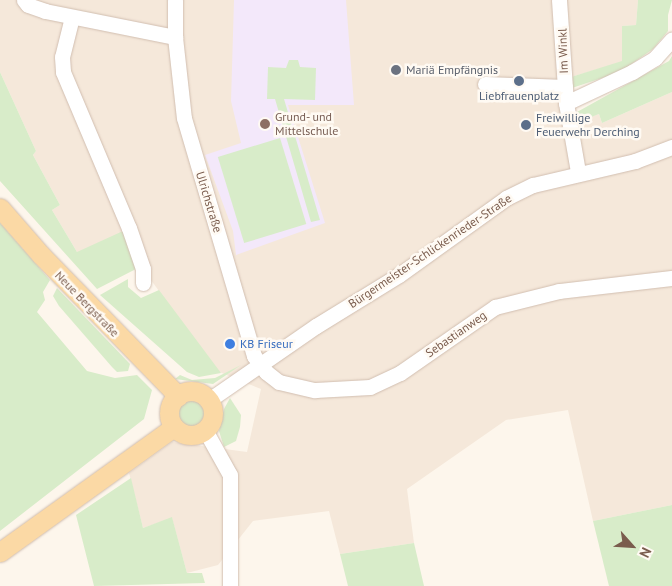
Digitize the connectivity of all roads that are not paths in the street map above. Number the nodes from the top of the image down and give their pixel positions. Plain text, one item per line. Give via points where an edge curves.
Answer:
1 (24, 0) edge
2 (175, 0) edge
3 (559, 0) edge
4 (72, 17) junction
5 (175, 37) junction
6 (672, 39) edge
7 (485, 84) dead end
8 (564, 87) junction
9 (566, 103) junction
10 (672, 147) edge
11 (578, 172) junction
12 (0, 208) edge
13 (669, 279) edge
14 (142, 283) dead end
15 (259, 364) junction
16 (178, 396) junction
17 (209, 400) junction
18 (174, 427) junction
19 (205, 430) junction
20 (0, 552) edge
21 (230, 586) edge

1 - 4 street via 28,5
2 - 5 street, Ulrichstraße
3 - 8 street, Im Winkl
4 - 5 street
4 - 14 street via 62,57 63,72 129,228 143,269
5 - 15 street, Ulrichstraße via 184,118
6 - 9 street via 655,58 632,72
7 - 8 street
8 - 9 street, Im Winkl
9 - 11 street, Im Winkl
10 - 11 street, Bürgermeister-Schlickenrieder-Straße via 635,161
11 - 15 street, Bürgermeister-Schlickenrieder-Straße via 533,185 506,198 399,276
12 - 16 main road, Neue Bergstraße via 46,261
13 - 15 street, Sebastianweg via 559,291 495,308 400,373 370,388 295,388 279,382
15 - 17 street, Bürgermeister-Schlickenrieder-Straße
16 - 17 main road via 194,391
16 - 18 main road via 170,411
17 - 19 main road via 213,416
18 - 19 main road via 189,435
18 - 20 main road
19 - 21 street via 230,474

